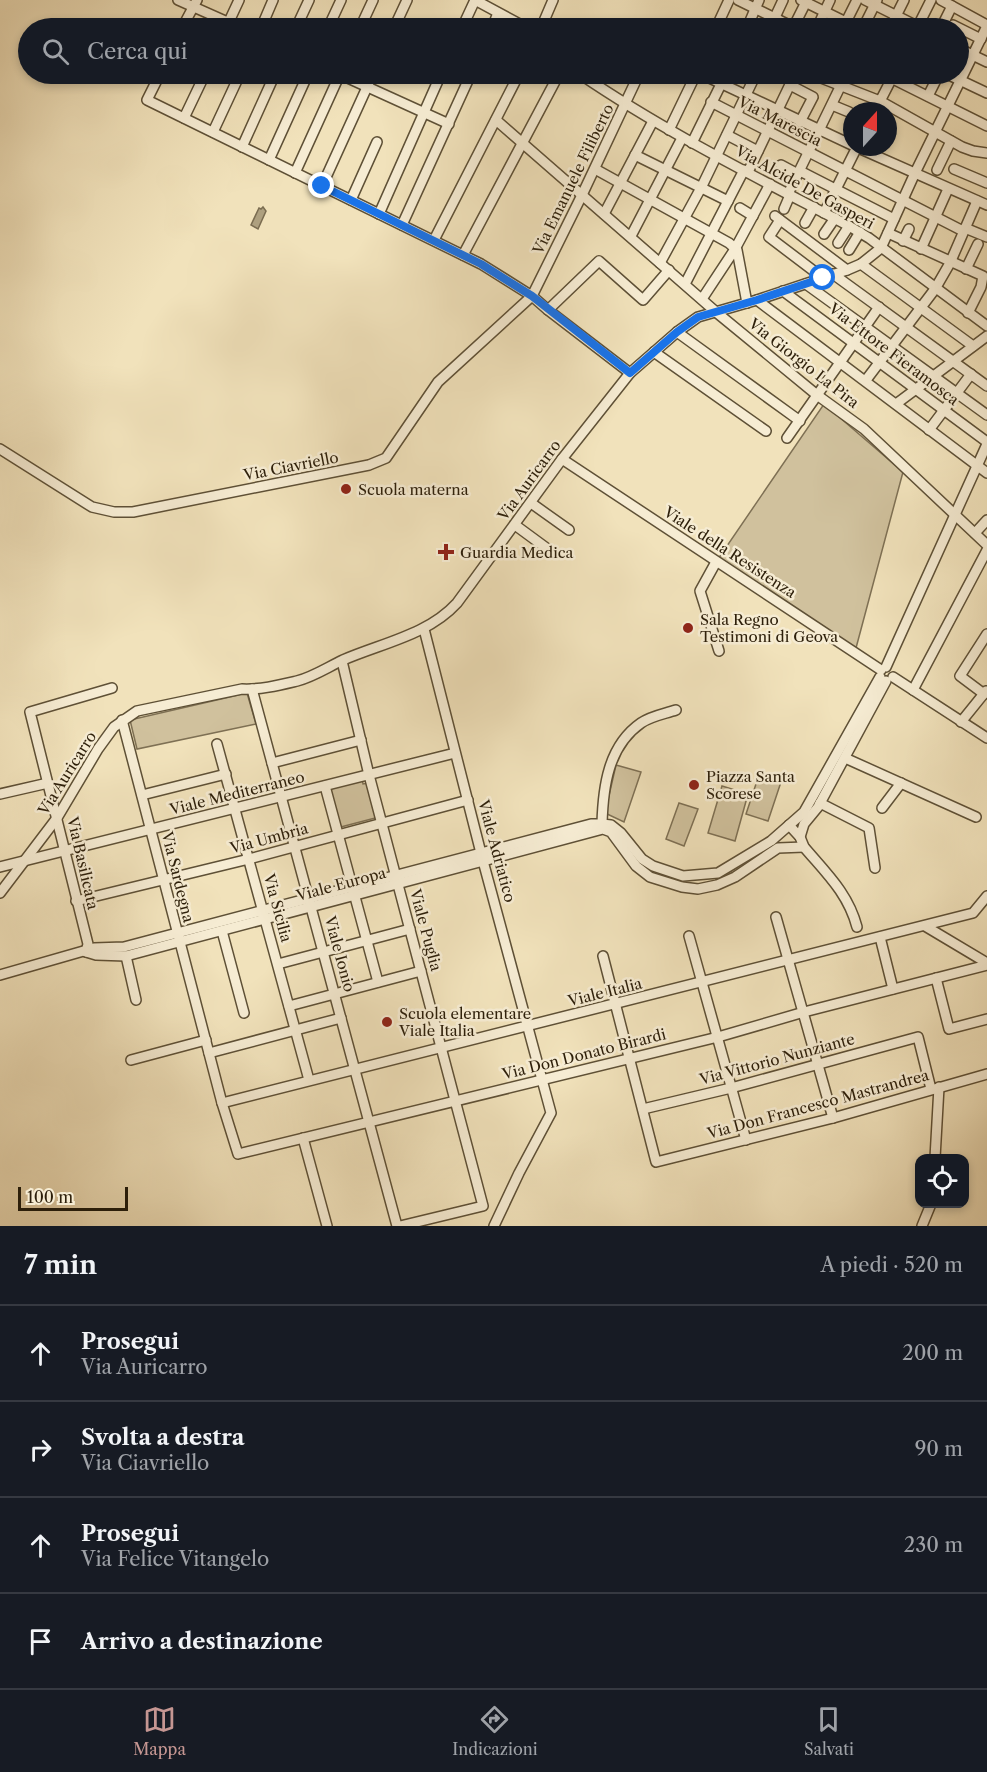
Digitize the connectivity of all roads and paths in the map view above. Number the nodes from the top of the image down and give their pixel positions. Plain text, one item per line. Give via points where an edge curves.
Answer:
1 (178, 0) edge
2 (239, 0) edge
3 (273, 0) edge
4 (309, 0) edge
5 (341, 0) edge
6 (373, 0) edge
7 (407, 0) edge
8 (475, 0) edge
9 (553, 0) edge
10 (729, 0) edge
11 (738, 0) edge
12 (783, 0) edge
13 (830, 0) edge
14 (857, 0) edge
15 (865, 0) edge
16 (904, 0) edge
17 (931, 0) edge
18 (804, 1) edge
19 (876, 2) edge
20 (948, 3) edge
21 (195, 4) edge
22 (757, 4) edge
23 (824, 12) junction
24 (987, 12) edge
25 (498, 13) junction
26 (896, 16) junction
27 (187, 18) edge
28 (215, 18) edge
29 (231, 18) edge
30 (265, 18) edge
31 (301, 18) edge
32 (333, 18) edge
33 (365, 18) edge
34 (399, 18) edge
35 (467, 18) edge
36 (496, 18) edge
37 (508, 18) edge
38 (545, 18) edge
39 (721, 18) edge
40 (751, 18) edge
41 (775, 18) joint
42 (798, 18) edge
43 (821, 18) edge
44 (833, 18) edge
45 (848, 18) edge
46 (868, 18) edge
47 (900, 18) edge
48 (923, 18) edge
49 (944, 18) edge
50 (986, 24) edge
51 (969, 33) edge
52 (981, 39) junction
53 (969, 53) edge
54 (973, 55) junction
55 (987, 62) edge
56 (969, 63) edge
57 (155, 84) edge
58 (200, 84) edge
59 (235, 84) edge
60 (270, 84) edge
61 (304, 84) edge
62 (335, 84) edge
63 (363, 84) edge
64 (436, 84) edge
65 (466, 84) edge
66 (514, 84) edge
67 (554, 84) edge
68 (595, 84) edge
69 (634, 84) edge
70 (691, 84) edge
71 (720, 84) edge
72 (723, 84) edge
73 (751, 84) edge
74 (836, 84) edge
75 (886, 84) edge
76 (906, 84) edge
77 (936, 84) edge
78 (959, 84) edge
79 (969, 84) edge
80 (789, 85) joint
81 (368, 86) junction
82 (841, 86) junction
83 (987, 93) edge
84 (745, 96) junction
85 (928, 96) junction
86 (880, 101) junction
87 (711, 102) junction
88 (625, 104) junction
89 (832, 105) junction
90 (949, 106) junction
91 (843, 110) edge
92 (777, 111) junction
93 (423, 112) junction
94 (736, 115) junction
95 (184, 118) junction
96 (496, 120) junction
97 (653, 121) junction
98 (800, 122) junction
99 (448, 124) junction
100 (987, 126) edge
101 (669, 130) junction
102 (935, 130) junction
103 (768, 131) junction
104 (819, 131) junction
105 (213, 132) junction
106 (727, 135) junction
107 (682, 138) junction
108 (843, 141) edge
109 (951, 141) junction
110 (377, 142) dead end
111 (522, 142) junction
112 (692, 143) junction
113 (242, 147) junction
114 (758, 151) junction
115 (809, 152) junction
116 (987, 153) edge
117 (635, 155) junction
118 (717, 156) junction
119 (852, 156) edge
120 (878, 156) edge
121 (270, 160) junction
122 (782, 165) dead end
123 (595, 169) junction
124 (954, 169) dead end
125 (665, 170) junction
126 (938, 170) dead end
127 (746, 171) junction
128 (845, 171) junction
129 (799, 172) junction
130 (915, 172) junction
131 (295, 173) junction
132 (620, 183) junction
133 (987, 183) edge
134 (770, 184) junction
135 (322, 186) junction
136 (701, 187) junction
137 (836, 189) junction
138 (948, 189) junction
139 (789, 194) junction
140 (582, 195) junction
141 (351, 200) junction
142 (649, 200) junction
143 (902, 200) junction
144 (728, 201) junction
145 (977, 201) junction
146 (987, 205) edge
147 (814, 207) junction
148 (740, 208) dead end
149 (784, 208) dead end
150 (824, 213) junction
151 (379, 214) junction
152 (604, 214) junction
153 (753, 216) junction
154 (934, 217) junction
155 (836, 218) junction
156 (684, 219) junction
157 (894, 219) junction
158 (805, 223) dead end
159 (402, 225) junction
160 (849, 226) junction
161 (909, 229) dead end
162 (964, 230) junction
163 (860, 232) junction
164 (888, 233) junction
165 (711, 234) junction
166 (824, 234) dead end
167 (631, 236) junction
168 (987, 237) edge
169 (434, 240) junction
170 (903, 240) junction
171 (838, 243) dead end
172 (978, 244) dead end
173 (881, 248) junction
174 (735, 249) junction
175 (921, 249) junction
176 (849, 250) dead end
177 (463, 255) junction
178 (660, 263) junction
179 (950, 263) junction
180 (861, 264) junction
181 (966, 269) junction
182 (669, 270) junction
183 (847, 270) junction
184 (833, 274) junction
185 (823, 278) junction
186 (685, 284) junction
187 (806, 284) junction
188 (934, 289) junction
189 (783, 291) junction
190 (532, 296) junction
191 (702, 299) junction
192 (752, 302) junction
193 (879, 307) junction
194 (921, 307) junction
195 (548, 310) junction
196 (716, 312) junction
197 (968, 313) junction
198 (865, 326) junction
199 (987, 326) edge
200 (906, 327) junction
201 (677, 332) junction
202 (987, 336) edge
203 (853, 342) junction
204 (892, 346) junction
205 (973, 346) junction
206 (654, 352) junction
207 (839, 362) junction
208 (880, 362) junction
209 (955, 362) junction
210 (630, 373) junction
211 (971, 374) junction
212 (934, 376) junction
213 (866, 380) junction
214 (987, 386) edge
215 (916, 390) junction
216 (957, 394) junction
217 (817, 395) junction
218 (896, 404) junction
219 (944, 410) junction
220 (987, 415) edge
221 (800, 421) junction
222 (929, 430) junction
223 (766, 431) dead end
224 (787, 438) dead end
225 (987, 443) edge
226 (0, 449) edge
227 (562, 459) junction
228 (977, 465) junction
229 (987, 473) edge
230 (531, 503) junction
231 (954, 514) junction
232 (987, 520) edge
233 (514, 525) junction
234 (569, 530) dead end
235 (975, 533) junction
236 (987, 545) edge
237 (549, 550) dead end
238 (987, 550) edge
239 (716, 562) junction
240 (424, 629) junction
241 (987, 634) edge
242 (719, 651) dead end
243 (342, 661) junction
244 (885, 674) junction
245 (112, 688) dead end
246 (252, 689) junction
247 (913, 690) junction
248 (985, 692) edge
249 (676, 710) dead end
250 (122, 720) junction
251 (961, 722) junction
252 (987, 738) edge
253 (360, 740) junction
254 (217, 744) dead end
255 (455, 753) junction
256 (845, 758) junction
257 (272, 763) junction
258 (225, 774) junction
259 (369, 775) junction
260 (48, 783) junction
261 (901, 783) junction
262 (325, 786) junction
263 (0, 794) edge
264 (142, 795) junction
265 (281, 797) junction
266 (468, 800) junction
267 (820, 803) junction
268 (236, 808) junction
269 (882, 808) dead end
270 (976, 817) dead end
271 (57, 818) junction
272 (382, 824) junction
273 (789, 825) junction
274 (602, 827) junction
275 (151, 830) junction
276 (338, 836) junction
277 (776, 836) junction
278 (800, 837) junction
279 (295, 847) junction
280 (804, 847) junction
281 (786, 848) junction
282 (64, 852) junction
283 (482, 857) junction
284 (249, 859) junction
285 (25, 861) junction
286 (0, 867) edge
287 (875, 868) dead end
288 (164, 880) junction
289 (397, 880) junction
290 (353, 892) junction
291 (0, 893) edge
292 (76, 901) junction
293 (986, 901) edge
294 (310, 903) junction
295 (263, 909) junction
296 (776, 916) dead end
297 (266, 920) junction
298 (924, 926) junction
299 (857, 927) junction
300 (410, 929) junction
301 (222, 931) junction
302 (689, 936) dead end
303 (178, 937) junction
304 (880, 937) junction
305 (869, 939) junction
306 (366, 940) junction
307 (852, 943) junction
308 (86, 952) junction
309 (324, 952) junction
310 (126, 956) junction
311 (603, 956) dead end
312 (790, 961) junction
313 (278, 964) junction
314 (987, 964) edge
315 (422, 971) junction
316 (0, 975) edge
317 (936, 978) junction
318 (378, 982) junction
319 (703, 983) junction
320 (893, 989) junction
321 (335, 993) junction
322 (136, 1000) dead end
323 (615, 1004) junction
324 (290, 1006) junction
325 (804, 1012) junction
326 (244, 1013) dead end
327 (341, 1018) junction
328 (987, 1019) edge
329 (529, 1027) junction
330 (296, 1030) junction
331 (718, 1037) junction
332 (206, 1040) junction
333 (441, 1047) junction
334 (209, 1053) junction
335 (630, 1058) junction
336 (131, 1060) dead end
337 (818, 1063) junction
338 (355, 1069) junction
339 (987, 1074) edge
340 (309, 1080) junction
341 (542, 1081) junction
342 (731, 1088) junction
343 (935, 1088) junction
344 (455, 1102) junction
345 (222, 1103) junction
346 (642, 1109) junction
347 (833, 1118) junction
348 (370, 1123) junction
349 (303, 1138) junction
350 (746, 1140) junction
351 (935, 1154) edge
352 (929, 1208) edge
353 (327, 1226) edge
354 (398, 1226) edge
355 (494, 1226) edge
356 (922, 1226) edge

1 - 21 street
2 - 29 street
3 - 30 street
4 - 31 street
5 - 32 street
6 - 33 street
7 - 34 street
8 - 25 street
8 - 35 street
9 - 38 street
10 - 39 street
11 - 22 street
12 - 41 street
13 - 23 street
14 - 45 street
15 - 19 street
16 - 26 street
17 - 48 street
18 - 23 street
18 - 42 street
19 - 26 street
19 - 46 street
20 - 49 street
20 - 50 street
21 - 27 street
21 - 28 street
22 - 40 street
22 - 41 street
23 - 43 street
23 - 44 street
24 - 50 street, Via Auricarro
25 - 36 street
25 - 37 street
26 - 47 street
50 - 52 street, Via Auricarro
51 - 52 street
52 - 54 street, Via Auricarro
53 - 54 street
54 - 55 street
54 - 56 street, Via Auricarro
57 - 95 street via 147,100
58 - 95 street
59 - 105 street
60 - 113 street
61 - 121 street
62 - 131 street
63 - 81 street
64 - 93 street
65 - 99 street
66 - 96 street
67 - 111 street
68 - 88 street, Via Alcide De Gasperi
69 - 88 street, Via Emanuele Filiberto
70 - 101 street
71 - 87 street
72 - 84 street
73 - 84 street
74 - 82 street
75 - 86 street
76 - 85 street
77 - 85 street
78 - 90 street, Via Auricarro
79 - 83 street
80 - 92 street
80 - 98 street via 813,97
81 - 93 street
81 - 135 street
82 - 86 street
82 - 89 street
84 - 92 street
84 - 94 street
85 - 90 street
86 - 102 street
87 - 94 street, Via Marescia
87 - 112 street
88 - 97 street, Via Alcide De Gasperi
88 - 123 street, Via Emanuele Filiberto
89 - 91 street
89 - 104 street
90 - 100 street
90 - 102 street, Via Auricarro
92 - 98 street
92 - 103 street
93 - 99 street
93 - 151 street
94 - 103 street, Via Marescia
94 - 106 street
95 - 105 street
96 - 111 street, Via Giorgio La Pira
96 - 169 street
97 - 101 street, Via Alcide De Gasperi
97 - 117 street
98 - 104 street
99 - 159 street
101 - 107 street, Via Alcide De Gasperi
102 - 109 street
102 - 130 street, Via Auricarro
103 - 114 street
103 - 115 street, Via Marescia
104 - 108 street
104 - 115 street
105 - 113 street
106 - 114 street
106 - 118 street
107 - 112 street, Via Alcide De Gasperi
107 - 125 street
109 - 116 street via 973,152
109 - 126 street
110 - 141 street
111 - 140 street, Via Giorgio La Pira
111 - 177 street
112 - 118 street, Via Alcide De Gasperi
113 - 121 street
114 - 127 street
115 - 128 street, Via Marescia
115 - 129 street
117 - 125 street
117 - 132 street
118 - 127 street, Via Alcide De Gasperi
118 - 136 street
119 - 128 street
120 - 130 street
121 - 131 street
122 - 129 street
123 - 132 street
123 - 140 street, Via Emanuele Filiberto
124 - 133 street
125 - 136 street
125 - 142 street
127 - 134 street, Via Alcide De Gasperi
127 - 144 street
128 - 137 street
128 - 143 street, Via Marescia
129 - 137 street
129 - 139 street
130 - 138 street
130 - 143 street, Via Auricarro
131 - 135 street
132 - 142 street
132 - 152 street
134 - 139 street, Via Alcide De Gasperi
134 - 153 street
135 - 141 street
136 - 144 street
136 - 156 street
137 - 150 street
137 - 157 street
138 - 145 street
138 - 154 street
139 - 147 street, Via Alcide De Gasperi
139 - 149 street
140 - 152 street, Via Giorgio La Pira
140 - 190 street, Via Emanuele Filiberto
141 - 151 street
142 - 156 street
142 - 167 street
143 - 154 street, Via Marescia
143 - 157 street, Via Auricarro
144 - 165 street
145 - 146 street
145 - 162 street
147 - 150 street, Via Alcide De Gasperi
147 - 158 street
148 - 153 street
150 - 155 street, Via Alcide De Gasperi
151 - 159 street
152 - 167 street, Via Giorgio La Pira
153 - 174 street
154 - 162 street, Via Marescia
154 - 175 street
155 - 160 street, Via Alcide De Gasperi
155 - 166 street
156 - 165 street
156 - 178 street
157 - 164 street, Via Auricarro
159 - 169 street
160 - 163 street, Via Alcide De Gasperi
160 - 171 street
161 - 170 street
162 - 168 street, Via Marescia
162 - 179 street
163 - 173 street, Via Alcide De Gasperi
163 - 176 street
164 - 170 street
164 - 173 street, Via Auricarro
165 - 174 street
165 - 186 street
167 - 178 street, Via Giorgio La Pira
169 - 177 street
170 - 175 street
172 - 181 street
173 - 180 street, Via Auricarro
173 - 188 street, Via Alcide De Gasperi
174 - 191 street
174 - 192 street
175 - 179 street
177 - 190 street
178 - 182 street, Via Giorgio La Pira
179 - 181 street
179 - 188 street
180 - 183 street, Via Auricarro
180 - 194 street
181 - 197 street via 983,276
182 - 186 street, Via Giorgio La Pira
182 - 195 street via 644,300 599,261
183 - 184 street, Via Auricarro
183 - 185 street via 777,218 770,237
184 - 185 street, Via Auricarro
184 - 193 street
185 - 187 street, Via Auricarro
186 - 191 street, Via Giorgio La Pira
187 - 189 street, Via Auricarro
187 - 198 street
188 - 194 street
188 - 197 street, Via Alcide De Gasperi
189 - 192 street, Via Auricarro
189 - 203 street, Via Ettore Fieramosca
190 - 195 street
190 - 226 street, Via Ciavriello via 438,382 386,458 369,465 133,512 114,512 92,507
191 - 196 street, Via Giorgio La Pira
192 - 196 street, Via Auricarro
192 - 207 street
193 - 198 street
193 - 200 street
194 - 200 street
194 - 205 street
195 - 210 street
196 - 201 street, Via Auricarro via 698,317
196 - 217 street, Via Giorgio La Pira
197 - 199 street, Via Alcide De Gasperi
198 - 203 street
198 - 204 street
200 - 204 street
200 - 209 street
201 - 206 street, Via Auricarro
201 - 221 street
202 - 205 street
203 - 207 street
203 - 208 street, Via Ettore Fieramosca
204 - 208 street
204 - 212 street
205 - 209 street
206 - 210 street, Via Auricarro
206 - 223 street
207 - 213 street
207 - 217 street
208 - 213 street
208 - 215 street, Via Ettore Fieramosca
209 - 211 street
209 - 212 street
210 - 227 street, Via Auricarro
211 - 214 street
211 - 216 street
212 - 215 street
212 - 216 street
213 - 218 street
215 - 218 street
215 - 219 street, Via Ettore Fieramosca
216 - 219 street
216 - 220 street
217 - 221 street
217 - 231 street, Via Giorgio La Pira via 864,429
218 - 222 street
219 - 222 street
219 - 225 street, Via Ettore Fieramosca
221 - 224 street
222 - 228 street
225 - 228 street
227 - 230 street, Via Auricarro
227 - 239 street, Viale della Resistenza
228 - 229 street
228 - 231 street
230 - 233 street, Via Auricarro
230 - 234 street
231 - 235 street, Via Giorgio La Pira
231 - 244 street
232 - 235 street
233 - 237 street
233 - 240 street, Via Auricarro via 446,616
235 - 236 street, Via Giorgio La Pira
238 - 247 street
239 - 242 street via 700,591
239 - 244 street, Viale della Resistenza
240 - 243 street, Via Auricarro
240 - 255 street, Viale Adriatico
241 - 248 street via 960,676
243 - 246 street, Via Auricarro via 299,681
243 - 253 street, Viale Puglia
244 - 247 street, Viale della Resistenza
244 - 256 street
244 - 273 street via 813,799
245 - 260 street, Via Basilicata via 30,712
246 - 250 street, Via Auricarro via 137,711
246 - 257 street, Viale Ionio
247 - 251 street, Viale della Resistenza
248 - 251 street
249 - 274 street via 640,724 626,738 606,774
250 - 264 street, Via Sardegna
250 - 271 street, Via Auricarro via 98,749
251 - 252 street, Viale della Resistenza
253 - 257 street
253 - 259 street, Viale Puglia
254 - 258 street, Via Sicilia
255 - 259 street, Viale Mediterraneo
255 - 266 street, Viale Adriatico
256 - 261 street
256 - 267 street
257 - 265 street, Viale Ionio
258 - 264 street
258 - 268 street, Via Sicilia
259 - 262 street, Viale Mediterraneo
259 - 272 street, Viale Puglia
260 - 263 street
260 - 271 street, Via Basilicata
261 - 269 street
261 - 270 street
262 - 265 street, Viale Mediterraneo
262 - 276 street
264 - 275 street, Via Sardegna
265 - 268 street, Viale Mediterraneo
265 - 279 street, Viale Ionio
266 - 272 street, Via Umbria
266 - 283 street, Viale Adriatico
267 - 278 street
267 - 287 street via 869,828
268 - 275 street, Viale Mediterraneo
268 - 284 street, Via Sicilia
271 - 282 street, Via Basilicata
271 - 285 street, Via Auricarro
272 - 276 street, Via Umbria
272 - 289 street, Viale Puglia
273 - 277 street
273 - 278 street
274 - 277 street via 611,825 653,866 683,876 718,873
274 - 281 street via 611,832 636,866 650,877 698,889 735,877 770,852
274 - 283 street, Viale Europa
275 - 282 street, Viale Mediterraneo
275 - 288 street, Via Sardegna
276 - 279 street, Via Umbria
276 - 290 street
277 - 281 street
278 - 280 street
278 - 281 street
279 - 284 street, Via Umbria
279 - 294 street, Viale Ionio
280 - 281 street
280 - 299 street via 844,895
282 - 285 street, Viale Mediterraneo
282 - 292 street, Via Basilicata
283 - 289 street, Viale Europa
283 - 329 street, Viale Adriatico
284 - 288 street, Via Umbria
284 - 295 street, Via Sicilia
285 - 286 street, Viale Mediterraneo
285 - 291 street, Via Auricarro
288 - 292 street, Via Umbria
288 - 303 street, Via Sardegna
289 - 290 street, Viale Europa
289 - 300 street, Viale Puglia
290 - 294 street, Viale Europa
290 - 306 street
292 - 308 street, Via Basilicata via 88,944
293 - 298 street, Viale Italia via 973,913
294 - 295 street, Viale Europa
294 - 297 street, Viale Europa
294 - 309 street, Viale Ionio
295 - 297 street, Via Sicilia
295 - 303 street, Viale Europa
296 - 312 street
297 - 301 street, Viale Europa
297 - 313 street, Via Sicilia
298 - 304 street, Viale Italia
298 - 314 street
299 - 305 street
299 - 307 street
300 - 306 street
300 - 315 street, Viale Puglia
301 - 303 street, Viale Europa
301 - 326 street
302 - 319 street
303 - 308 street, Viale Europa
303 - 310 street, Viale Europa
303 - 332 street, Via Sardegna
304 - 305 street, Viale Italia
304 - 320 street
305 - 307 street, Viale Italia
306 - 309 street
306 - 318 street
307 - 312 street, Viale Italia
308 - 310 street, Viale Europa
308 - 316 street, Viale Europa
309 - 313 street
309 - 321 street, Viale Ionio
310 - 322 street
311 - 323 street
312 - 319 street, Viale Italia
312 - 325 street
313 - 324 street, Via Sicilia
314 - 317 street, Via Don Donato Birardi
315 - 318 street
315 - 333 street, Viale Puglia
317 - 320 street, Via Don Donato Birardi
317 - 328 street via 949,1029
318 - 321 street
319 - 323 street, Viale Italia
319 - 331 street
320 - 325 street, Via Don Donato Birardi
321 - 324 street
321 - 327 street, Viale Ionio
323 - 329 street, Viale Italia
323 - 335 street
324 - 330 street, Via Sicilia
325 - 331 street, Via Don Donato Birardi
325 - 337 street
327 - 330 street
327 - 338 street, Viale Ionio
329 - 333 street, Viale Italia
329 - 341 street, Viale Adriatico
330 - 334 street
330 - 340 street, Via Sicilia
331 - 335 street, Via Don Donato Birardi
331 - 342 street
332 - 334 street, Via Sardegna
332 - 336 street
333 - 338 street, Viale Italia
333 - 344 street, Viale Puglia
334 - 345 street, Via Sardegna
335 - 341 street, Via Don Donato Birardi
335 - 346 street
337 - 342 street, Via Vittorio Nunziante
337 - 343 street, Via Vittorio Nunziante via 918,1037
337 - 347 street
338 - 340 street, Viale Italia
338 - 348 street, Viale Ionio
339 - 343 street, Via Don Francesco Mastrandrea
340 - 345 street, Viale Italia
341 - 344 street, Via Don Donato Birardi
341 - 355 street, Viale Adriatico via 551,1113
342 - 346 street, Via Vittorio Nunziante
342 - 350 street
343 - 347 street, Via Don Francesco Mastrandrea
343 - 351 street
344 - 348 street, Via Don Donato Birardi
344 - 354 street, Viale Puglia via 483,1206
345 - 349 street, Via Don Donato Birardi via 238,1154
346 - 350 street, Via Don Francesco Mastrandrea via 657,1162
347 - 350 street, Via Don Francesco Mastrandrea
348 - 349 street, Via Don Donato Birardi
348 - 354 street, Viale Ionio
349 - 353 street
352 - 356 street

